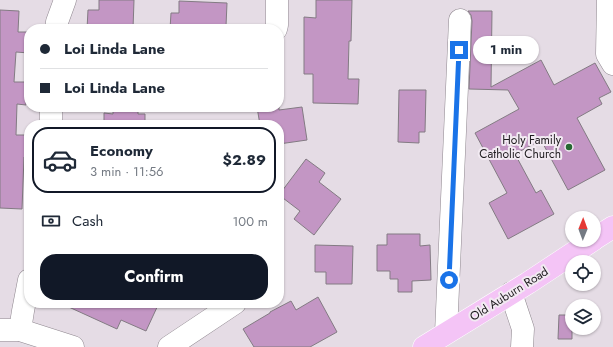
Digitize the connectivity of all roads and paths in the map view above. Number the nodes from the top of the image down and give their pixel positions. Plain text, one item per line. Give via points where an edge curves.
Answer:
1 (65, 0) edge
2 (277, 0) edge
3 (609, 16) edge
4 (460, 20) dead end
5 (57, 24) edge
6 (277, 24) edge
7 (613, 64) edge
8 (613, 227) edge
9 (601, 235) edge
10 (582, 247) edge
11 (511, 293) junction
12 (24, 306) edge
13 (228, 308) edge
14 (10, 330) edge
15 (446, 333) junction
16 (73, 347) edge
17 (169, 347) edge
18 (424, 347) edge
19 (522, 347) edge

1 - 5 street
2 - 6 street
3 - 7 street via 607,54
4 - 15 street
8 - 9 main road, Old Auburn Road
10 - 11 main road, Old Auburn Road
11 - 15 main road, Old Auburn Road
11 - 19 street via 523,329
12 - 14 street
13 - 17 street
14 - 16 street
15 - 18 main road, Old Auburn Road

